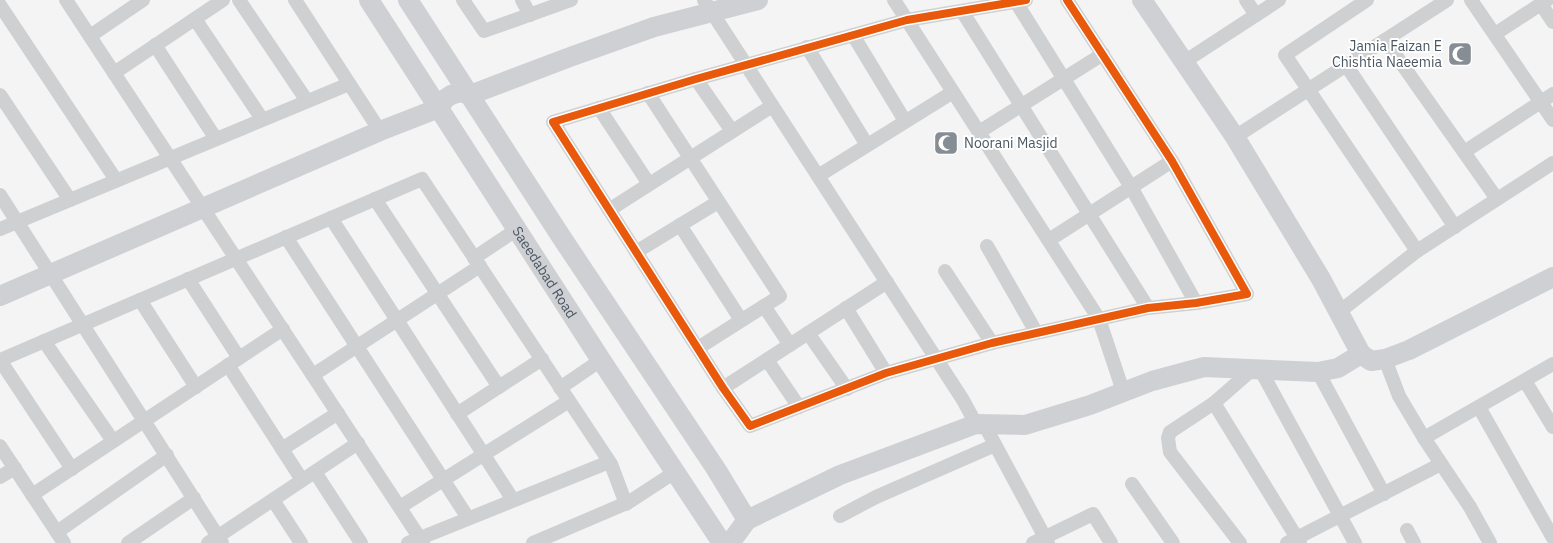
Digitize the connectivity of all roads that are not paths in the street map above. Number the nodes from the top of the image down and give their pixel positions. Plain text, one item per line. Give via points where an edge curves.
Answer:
1 (66, 0) edge
2 (143, 0) edge
3 (222, 0) edge
4 (239, 0) edge
5 (295, 0) edge
6 (369, 0) edge
7 (408, 0) edge
8 (463, 0) edge
9 (522, 0) edge
10 (571, 0) edge
11 (758, 0) edge
12 (894, 0) edge
13 (1067, 0) edge
14 (1142, 0) edge
15 (1246, 0) edge
16 (1280, 0) edge
17 (1367, 0) edge
18 (1448, 0) edge
19 (1471, 0) edge
20 (1021, 1) edge
21 (1544, 2) edge
22 (0, 5) edge
23 (708, 6) edge
24 (962, 11) junction
25 (530, 14) junction
26 (1256, 15) junction
27 (194, 19) junction
28 (907, 20) junction
29 (1553, 22) edge
30 (1494, 34) junction
31 (853, 35) junction
32 (90, 36) junction
33 (1386, 40) junction
34 (155, 45) junction
35 (807, 47) junction
36 (1103, 54) junction
37 (1184, 62) junction
38 (746, 65) junction
39 (1346, 65) junction
40 (114, 73) junction
41 (696, 79) junction
42 (1064, 79) junction
43 (349, 84) junction
44 (1309, 90) junction
45 (953, 92) junction
46 (648, 94) junction
47 (1553, 94) edge
48 (0, 95) edge
49 (470, 95) junction
50 (307, 100) junction
51 (1541, 102) junction
52 (1021, 105) junction
53 (772, 106) junction
54 (439, 108) junction
55 (600, 108) junction
56 (262, 119) junction
57 (1553, 120) edge
58 (905, 121) junction
59 (380, 131) junction
60 (732, 131) junction
61 (979, 132) junction
62 (1235, 137) junction
63 (216, 139) junction
64 (867, 145) junction
65 (1464, 152) junction
66 (170, 158) junction
67 (689, 159) junction
68 (1172, 161) junction
69 (1553, 163) edge
70 (818, 176) junction
71 (116, 180) junction
72 (649, 184) junction
73 (1131, 187) junction
74 (0, 195) edge
75 (375, 199) junction
76 (1497, 199) junction
77 (70, 200) junction
78 (718, 202) junction
79 (203, 208) junction
80 (609, 210) junction
81 (1090, 214) junction
82 (331, 218) junction
83 (17, 222) junction
84 (680, 226) junction
85 (1454, 226) junction
86 (0, 229) edge
87 (516, 230) junction
88 (286, 237) junction
89 (1049, 240) junction
90 (987, 246) dead end
91 (1417, 251) junction
92 (636, 252) junction
93 (236, 259) junction
94 (477, 262) junction
95 (945, 271) dead end
96 (51, 274) junction
97 (1553, 277) edge
98 (188, 279) junction
99 (886, 282) junction
100 (438, 294) junction
101 (0, 296) edge
102 (140, 300) junction
103 (1196, 303) junction
104 (764, 306) junction
105 (846, 308) junction
106 (1148, 308) junction
107 (1339, 312) junction
108 (1098, 319) junction
109 (397, 320) junction
110 (741, 320) junction
111 (82, 325) junction
112 (283, 329) junction
113 (1036, 332) junction
114 (808, 333) junction
115 (44, 341) junction
116 (992, 343) junction
117 (790, 345) junction
118 (357, 346) junction
119 (698, 348) junction
120 (1361, 354) junction
121 (936, 358) junction
122 (1386, 359) junction
123 (0, 360) edge
124 (542, 360) junction
125 (600, 360) junction
126 (767, 360) junction
127 (234, 361) junction
128 (1553, 364) edge
129 (1257, 369) junction
130 (1318, 372) junction
131 (886, 373) junction
132 (313, 375) junction
133 (1525, 380) junction
134 (196, 387) junction
135 (499, 387) junction
136 (560, 388) junction
137 (724, 388) junction
138 (847, 389) junction
139 (1123, 391) junction
140 (569, 401) junction
141 (1214, 403) junction
142 (799, 407) junction
143 (1478, 407) junction
144 (338, 413) junction
145 (457, 414) junction
146 (144, 421) junction
147 (980, 424) junction
148 (1553, 427) edge
149 (1424, 438) junction
150 (113, 442) junction
151 (358, 443) junction
152 (994, 445) junction
153 (0, 446) edge
154 (282, 449) junction
155 (167, 455) junction
156 (484, 455) junction
157 (609, 462) junction
158 (1441, 464) junction
159 (15, 468) junction
160 (72, 469) junction
161 (315, 472) junction
162 (675, 472) junction
163 (0, 477) edge
164 (302, 480) junction
165 (443, 480) junction
166 (1132, 484) dead end
167 (1384, 494) junction
168 (32, 495) junction
169 (194, 498) junction
170 (273, 500) junction
171 (512, 500) junction
172 (626, 504) junction
173 (400, 507) junction
174 (840, 516) dead end
175 (1341, 516) junction
176 (468, 518) junction
177 (748, 520) junction
178 (1406, 530) dead end
179 (60, 538) edge
180 (1553, 538) edge
181 (216, 541) edge
182 (417, 541) edge
183 (1042, 541) edge
184 (1295, 541) edge
185 (128, 543) edge
186 (301, 543) edge
187 (362, 543) edge
188 (533, 543) edge
189 (722, 543) edge
190 (730, 543) edge
191 (1111, 543) edge
192 (1173, 543) edge
193 (1240, 543) edge
194 (1356, 543) edge
195 (1414, 543) edge
196 (1490, 543) edge

1 - 32 street
2 - 32 street
3 - 27 street
4 - 50 street
5 - 43 street
6 - 54 street, Saeedabad Road
7 - 49 street
8 - 25 street via 484,31
9 - 25 street
10 - 25 street
11 - 23 street
12 - 28 street
13 - 36 street
14 - 37 street
15 - 26 street
16 - 26 street
17 - 44 street via 1285,55
18 - 33 street
19 - 30 street
20 - 24 street
20 - 42 street
21 - 29 street
21 - 30 street
22 - 71 street
23 - 38 street
23 - 49 street
24 - 28 street
24 - 52 street
26 - 37 street
27 - 34 street
27 - 56 street
28 - 31 street
28 - 45 street
30 - 51 street
31 - 35 street
31 - 58 street
32 - 40 street
33 - 39 street
33 - 65 street
34 - 40 street
34 - 63 street
35 - 38 street
35 - 64 street
36 - 42 street
36 - 68 street
37 - 62 street
38 - 41 street
38 - 53 street
39 - 44 street
39 - 85 street
40 - 66 street
41 - 46 street
41 - 60 street
42 - 52 street
42 - 73 street
43 - 50 street
43 - 59 street
44 - 62 street
44 - 91 street
45 - 58 street
45 - 61 street
46 - 55 street
46 - 67 street
47 - 51 street
48 - 77 street
49 - 54 street via 460,92 451,95
49 - 177 street
50 - 56 street
51 - 57 street
51 - 65 street
52 - 61 street
52 - 81 street
53 - 60 street
53 - 70 street
54 - 59 street
54 - 87 street, Saeedabad Road
55 - 72 street
55 - 80 street via 553,122
56 - 63 street
58 - 64 street
59 - 79 street
60 - 67 street
61 - 89 street
62 - 107 street
63 - 66 street
64 - 70 street
65 - 76 street
66 - 71 street
66 - 79 street
67 - 72 street
67 - 78 street
68 - 73 street
68 - 103 street via 1246,294
69 - 76 street
70 - 99 street
71 - 77 street
72 - 80 street
73 - 81 street
73 - 103 street
74 - 83 street
75 - 82 street
75 - 94 street via 422,179
75 - 100 street
76 - 85 street
77 - 83 street
78 - 84 street
78 - 104 street via 780,296
79 - 93 street
79 - 96 street
80 - 92 street
81 - 89 street
81 - 106 street
82 - 88 street
82 - 109 street
83 - 86 street
83 - 96 street
84 - 92 street
84 - 110 street
85 - 91 street
87 - 94 street
87 - 125 street, Saeedabad Road
88 - 93 street
88 - 118 street
89 - 108 street
90 - 113 street
91 - 107 street
92 - 119 street
93 - 98 street
93 - 112 street
94 - 100 street
94 - 124 street
95 - 116 street
96 - 101 street
96 - 111 street
97 - 122 street
98 - 102 street
98 - 127 street
99 - 105 street
99 - 121 street
100 - 109 street
100 - 135 street
102 - 111 street
102 - 134 street
103 - 106 street
104 - 110 street
104 - 117 street
105 - 114 street
105 - 131 street
106 - 108 street
107 - 120 street
108 - 113 street
108 - 139 street
109 - 118 street
109 - 145 street
110 - 119 street
111 - 115 street
111 - 146 street
112 - 127 street
112 - 132 street
113 - 116 street
114 - 117 street
114 - 138 street
115 - 123 street
115 - 150 street
116 - 121 street
117 - 126 street
118 - 132 street
118 - 165 street
119 - 137 street
120 - 122 street via 1371,361
120 - 130 street via 1338,368
121 - 131 street
121 - 147 street
122 - 149 street via 1399,396
123 - 160 street
124 - 135 street
124 - 136 street
125 - 136 street
125 - 162 street, Saeedabad Road
126 - 137 street
126 - 142 street
127 - 134 street
127 - 154 street
128 - 133 street
129 - 130 street
129 - 139 street via 1204,367
129 - 141 street
129 - 175 street
130 - 167 street
131 - 138 street
132 - 144 street
133 - 143 street
133 - 148 street
134 - 146 street
135 - 145 street
136 - 140 street
137 - 142 street via 750,426
138 - 142 street
139 - 147 street via 1025,425
140 - 156 street
140 - 157 street
141 - 184 street
141 - 193 street via 1170,432 1170,452
143 - 149 street
143 - 180 street
144 - 151 street
144 - 154 street
145 - 156 street
146 - 150 street
146 - 155 street
147 - 152 street
147 - 177 street via 840,475
149 - 158 street
150 - 160 street
151 - 161 street
151 - 173 street
152 - 174 street
152 - 183 street
153 - 159 street
154 - 164 street
155 - 169 street
155 - 179 street
156 - 165 street
156 - 171 street
157 - 171 street
157 - 172 street
158 - 167 street
158 - 196 street
159 - 163 street
159 - 168 street
160 - 168 street
161 - 164 street
161 - 187 street
162 - 172 street
162 - 189 street, Saeedabad Road
164 - 170 street
165 - 173 street
165 - 176 street
166 - 192 street
167 - 175 street
168 - 179 street
169 - 181 street
169 - 185 street
170 - 181 street
170 - 186 street
171 - 176 street
172 - 188 street
173 - 182 street
175 - 184 street
175 - 194 street
176 - 182 street
177 - 190 street
178 - 195 street
183 - 191 street via 1093,514

